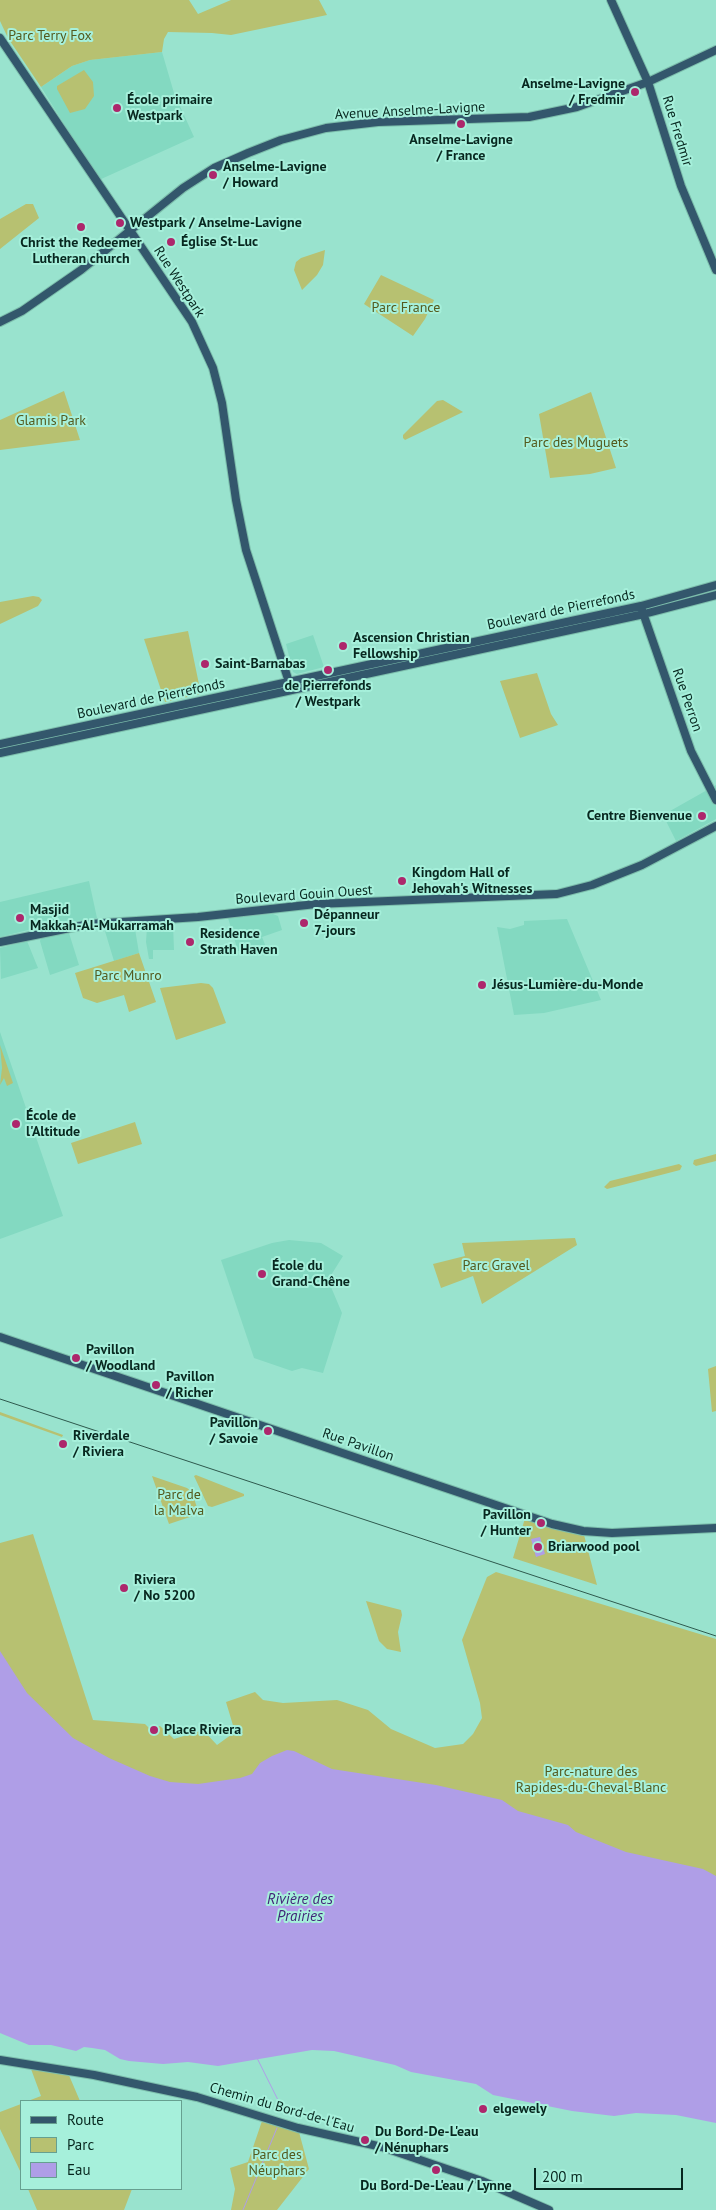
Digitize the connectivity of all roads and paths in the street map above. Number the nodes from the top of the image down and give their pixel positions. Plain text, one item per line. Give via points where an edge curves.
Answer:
1 (611, 0) edge
2 (0, 38) edge
3 (716, 50) edge
4 (648, 82) junction
5 (130, 229) junction
6 (716, 270) edge
7 (0, 322) edge
8 (716, 585) edge
9 (716, 595) edge
10 (641, 606) junction
11 (644, 614) junction
12 (288, 682) junction
13 (291, 690) junction
14 (0, 744) edge
15 (0, 753) edge
16 (716, 800) edge
17 (716, 826) edge
18 (0, 942) edge
19 (0, 1337) edge
20 (716, 1528) edge
21 (0, 2060) edge
22 (549, 2210) edge

1 - 4 street, Rue Fredmir
2 - 5 street, Rue Westpark
3 - 4 street, Avenue Anselme-Lavigne
4 - 5 street, Avenue Anselme-Lavigne via 590,104 529,117 378,122 326,128 281,140 214,168
4 - 6 street, Rue Fredmir via 681,186
5 - 7 street, Avenue Anselme-Lavigne via 81,270
5 - 12 street, Rue Westpark via 192,322 213,368 222,403 245,546
8 - 10 street, Boulevard de Pierrefonds
9 - 11 street, Boulevard de Pierrefonds
10 - 11 street, Rue Perron
10 - 12 street, Boulevard de Pierrefonds
11 - 13 street, Boulevard de Pierrefonds
11 - 16 street, Rue Perron via 690,748
12 - 13 street, Rue Westpark
12 - 14 street, Boulevard de Pierrefonds
13 - 15 street, Boulevard de Pierrefonds
17 - 18 street, Boulevard Gouin Ouest via 642,865 584,888 557,894 322,904 85,925
19 - 20 street, Rue Pavillon via 552,1524 612,1533
21 - 22 street, Chemin du Bord-de-l'Eau via 94,2074 197,2097 298,2128 382,2147 482,2181

